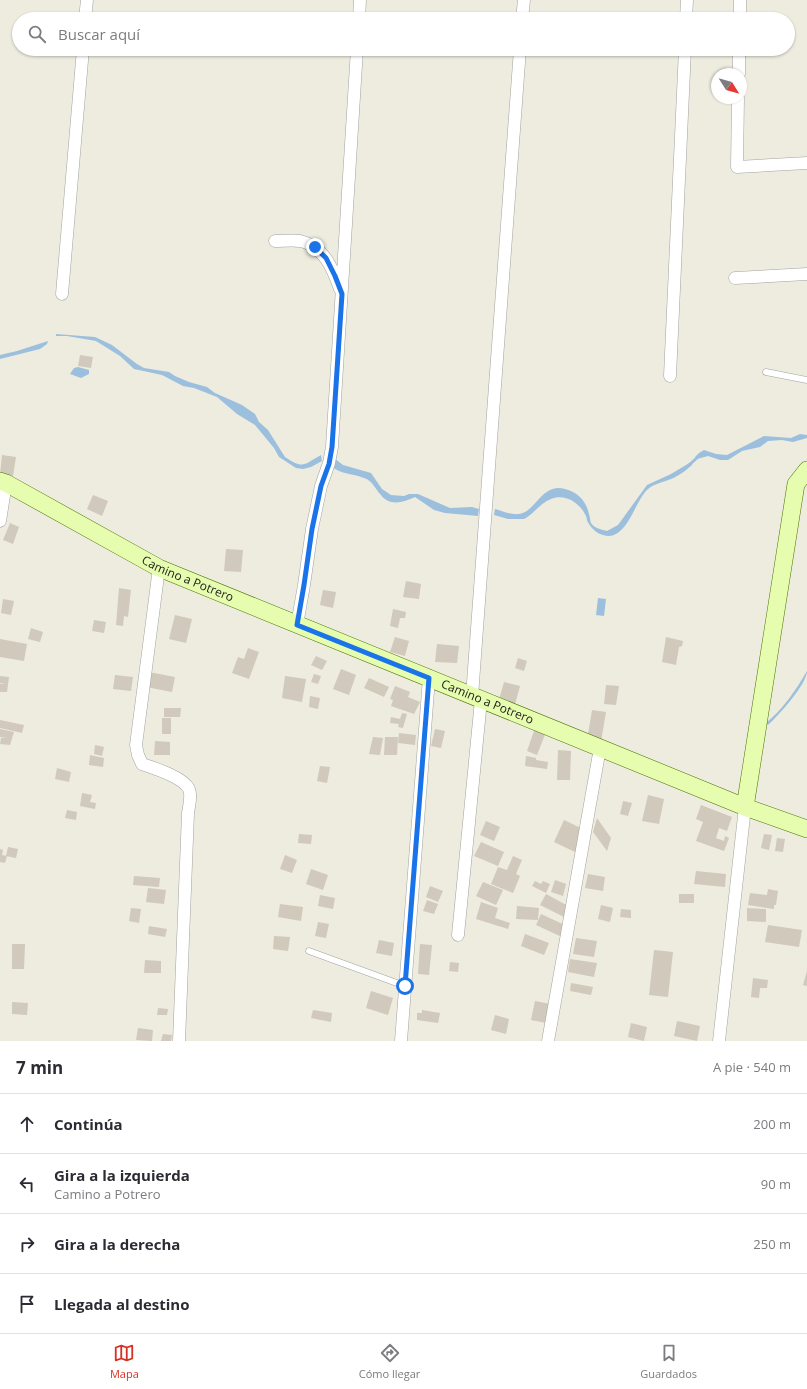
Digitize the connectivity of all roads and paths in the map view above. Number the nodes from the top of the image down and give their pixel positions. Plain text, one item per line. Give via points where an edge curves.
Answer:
1 (87, 0) edge
2 (360, 0) edge
3 (524, 0) edge
4 (687, 0) edge
5 (740, 0) edge
6 (86, 12) edge
7 (359, 12) edge
8 (523, 12) edge
9 (686, 12) edge
10 (740, 12) edge
11 (82, 56) edge
12 (357, 56) edge
13 (520, 56) edge
14 (685, 56) edge
15 (739, 56) edge
16 (739, 68) edge
17 (738, 104) edge
18 (807, 163) edge
19 (275, 241) dead end
20 (807, 274) edge
21 (735, 278) dead end
22 (62, 294) dead end
23 (342, 294) junction
24 (766, 372) dead end
25 (670, 376) dead end
26 (807, 380) edge
27 (807, 470) edge
28 (3, 482) edge
29 (0, 521) edge
30 (159, 568) junction
31 (297, 625) junction
32 (429, 678) junction
33 (476, 698) junction
34 (600, 748) junction
35 (745, 807) junction
36 (807, 829) edge
37 (458, 935) dead end
38 (309, 951) dead end
39 (405, 986) junction
40 (179, 1041) edge
41 (401, 1041) edge
42 (548, 1041) edge
43 (719, 1041) edge

1 - 6 street
2 - 7 street
3 - 8 street
4 - 9 street
5 - 10 street
11 - 22 street
12 - 23 street
13 - 33 street
14 - 25 street
15 - 16 street
17 - 18 street via 737,167
19 - 23 street via 298,241 315,247 326,258
20 - 21 street
23 - 31 street via 332,447 315,514
24 - 26 lane
27 - 35 street via 796,484
28 - 29 street
28 - 30 street, Camino a Potrero
30 - 31 street, Camino a Potrero
30 - 40 street via 136,745 142,764 179,779 189,788
31 - 32 street, Camino a Potrero
32 - 33 street, Camino a Potrero
32 - 39 street
33 - 34 street, Camino a Potrero
33 - 37 street
34 - 35 street, Camino a Potrero
34 - 42 street
35 - 36 street, Camino a Potrero
35 - 43 street
38 - 39 lane
39 - 41 street

